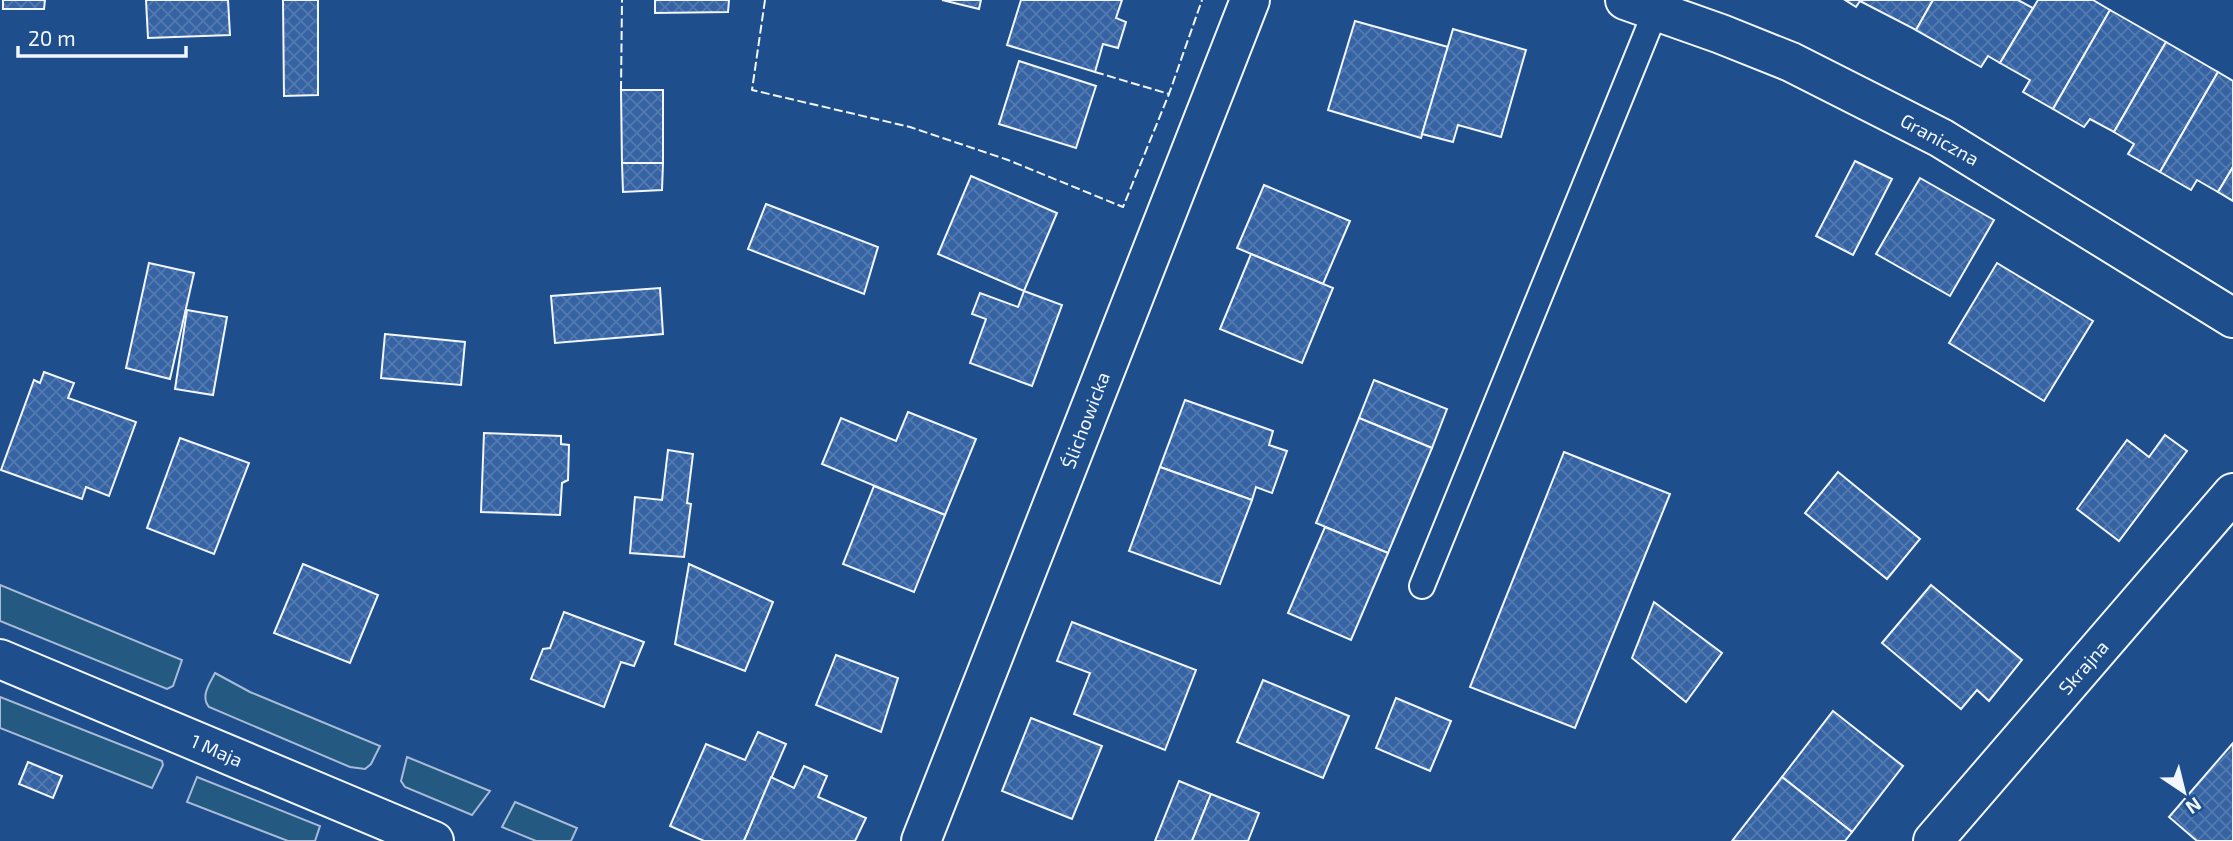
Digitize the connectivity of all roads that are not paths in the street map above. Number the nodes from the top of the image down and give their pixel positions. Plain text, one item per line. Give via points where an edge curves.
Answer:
1 (1250, 0) edge
2 (1641, 5) edge
3 (2233, 318) edge
4 (2233, 493) edge
5 (1422, 586) dead end
6 (0, 659) edge
7 (433, 841) edge
8 (921, 841) edge
9 (1933, 841) edge

1 - 8 street, Ślichowicka
2 - 3 street, Graniczna via 1791,62 1941,138
2 - 5 lane
4 - 9 street, Skrajna
6 - 7 street, 1 Maja

